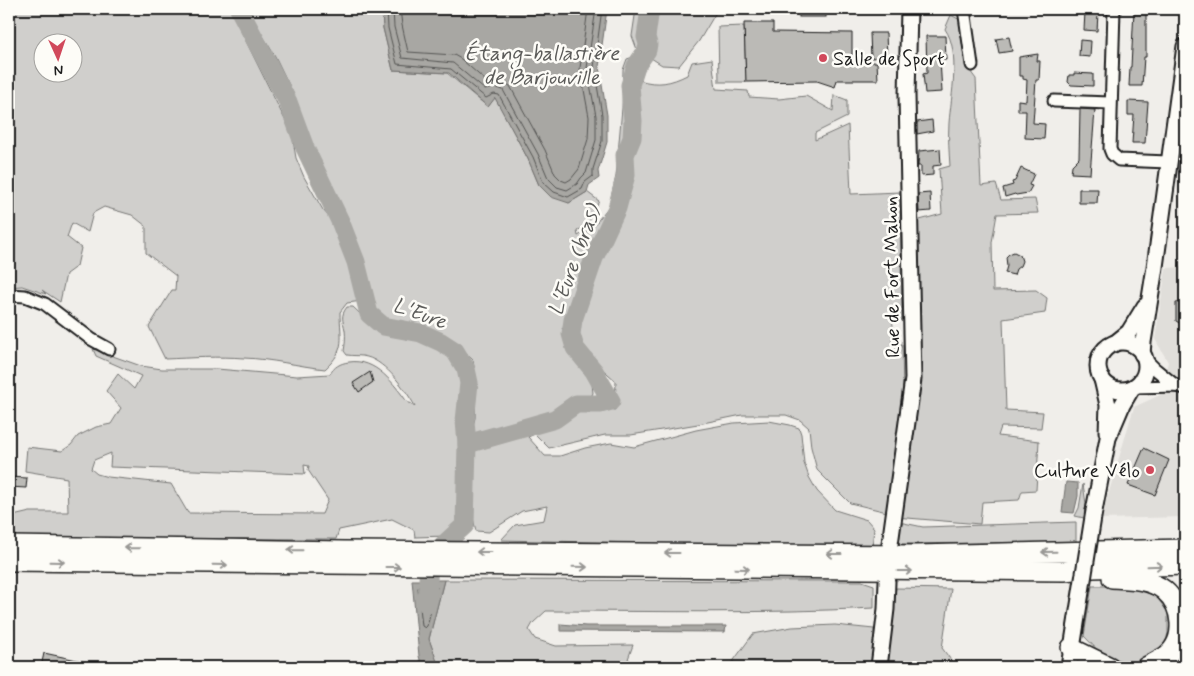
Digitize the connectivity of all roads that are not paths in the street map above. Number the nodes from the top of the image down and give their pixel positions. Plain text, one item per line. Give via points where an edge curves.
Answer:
1 (909, 9) edge
2 (964, 9) edge
3 (1114, 9) edge
4 (1185, 46) edge
5 (972, 65) dead end
6 (1054, 101) dead end
7 (1110, 103) junction
8 (1168, 162) junction
9 (9, 294) edge
10 (1149, 298) junction
11 (1114, 344) junction
12 (110, 349) dead end
13 (1143, 356) junction
14 (1102, 380) junction
15 (1133, 387) junction
16 (1181, 387) edge
17 (1108, 438) junction
18 (890, 544) dead end
19 (9, 546) edge
20 (1185, 548) edge
21 (344, 559) junction
22 (532, 559) junction
23 (9, 561) edge
24 (1185, 565) edge
25 (1064, 571) junction
26 (888, 581) dead end
27 (1185, 645) edge
28 (1072, 648) junction
29 (879, 667) edge
30 (1069, 667) edge
31 (1110, 667) edge
32 (1146, 667) edge
33 (1166, 667) edge

1 - 18 street, Rue de Fort Mahon via 907,86 913,379
2 - 5 street
3 - 7 street
4 - 8 street
6 - 7 street
7 - 8 street via 1112,154 1119,160
8 - 10 street via 1158,252
9 - 12 street via 45,304 91,339
10 - 11 street via 1129,332
10 - 13 street
11 - 13 street via 1131,344
11 - 14 street via 1102,353 1099,360
13 - 15 street via 1144,376
13 - 16 street via 1157,371
14 - 15 street via 1118,390
14 - 17 street via 1108,405
15 - 16 street
15 - 17 street
17 - 28 street, bridge
21 -> 19 main road
20 -> 22 main road
21 - 22 main road
23 -> 21 main road
22 -> 25 main road
25 -> 24 main road
25 - 32 main road via 1090,578 1135,580 1164,590 1178,610 1180,634 1167,655
26 - 29 street
27 - 33 main road
28 - 30 street
28 - 31 main road

